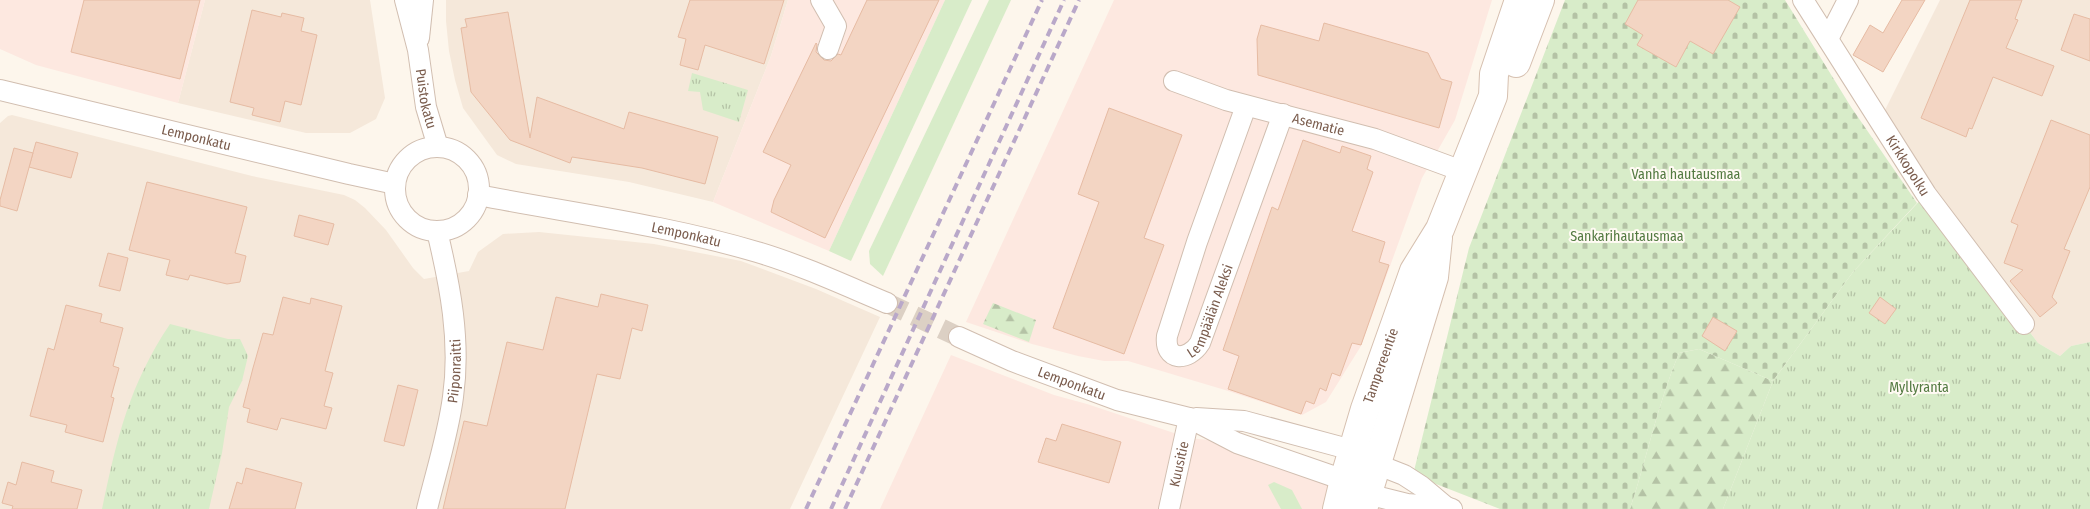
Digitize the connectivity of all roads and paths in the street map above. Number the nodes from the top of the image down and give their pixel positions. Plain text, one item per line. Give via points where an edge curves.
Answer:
1 (405, 0) edge
2 (423, 0) edge
3 (821, 0) edge
4 (1519, 0) edge
5 (1540, 0) edge
6 (1803, 0) edge
7 (1848, 0) edge
8 (1828, 40) junction
9 (828, 49) dead end
10 (418, 50) junction
11 (1174, 81) dead end
12 (0, 90) edge
13 (1493, 96) junction
14 (1246, 106) junction
15 (1283, 114) junction
16 (438, 147) junction
17 (1462, 171) junction
18 (395, 184) junction
19 (478, 195) junction
20 (1440, 229) junction
21 (436, 231) junction
22 (887, 304) tunnel mouth
23 (2024, 324) dead end
24 (959, 337) tunnel mouth
25 (1189, 418) junction
26 (1352, 450) junction
27 (1376, 464) junction
28 (1344, 480) junction
29 (1365, 501) edge
30 (1449, 508) edge
31 (427, 509) edge
32 (1169, 509) edge
33 (1337, 509) edge

1 - 10 street, Puistokatu
2 - 10 street, Puistokatu
3 - 9 street via 836,26
4 - 13 main road, Tampereentie via 1494,74
5 - 13 main road, Tampereentie via 1510,79
6 - 8 street, Kirkkopolku
7 - 8 street
8 - 23 street, Kirkkopolku via 1926,194
10 - 16 street, Puistokatu via 426,107
11 - 14 street, Asematie
12 - 18 street, Lemponkatu
13 - 17 main road, Tampereentie
14 - 15 street, Asematie
14 - 15 street, Lempäälän Aleksi via 1167,336 1169,350 1179,356 1195,352 1200,342
15 - 17 street, Asematie via 1375,139
16 - 18 street via 414,153 398,172
16 - 19 street via 464,157 478,181
17 - 20 main road, Tampereentie
18 - 21 street via 395,198 400,211 422,229
19 - 21 street via 468,217 448,230
19 - 22 street, Lemponkatu via 712,240 758,252
20 - 26 main road, Tampereentie via 1414,271
20 - 27 main road, Tampereentie via 1434,277
21 - 31 street, Piiponraitti via 453,307 456,354 453,398
24 - 25 street, Lemponkatu via 1012,361 1117,400
25 - 26 street, Lemponkatu via 1244,421
25 - 28 street, Lemponkatu via 1237,443
25 - 32 street, Kuusitie
26 - 27 street, Lemponkatu
26 - 28 main road, Tampereentie
27 - 29 main road, Tampereentie
27 - 30 street, Lemponkatu via 1409,479
28 - 29 street, Lemponkatu
28 - 33 main road, Tampereentie
29 - 30 street, Lemponkatu

